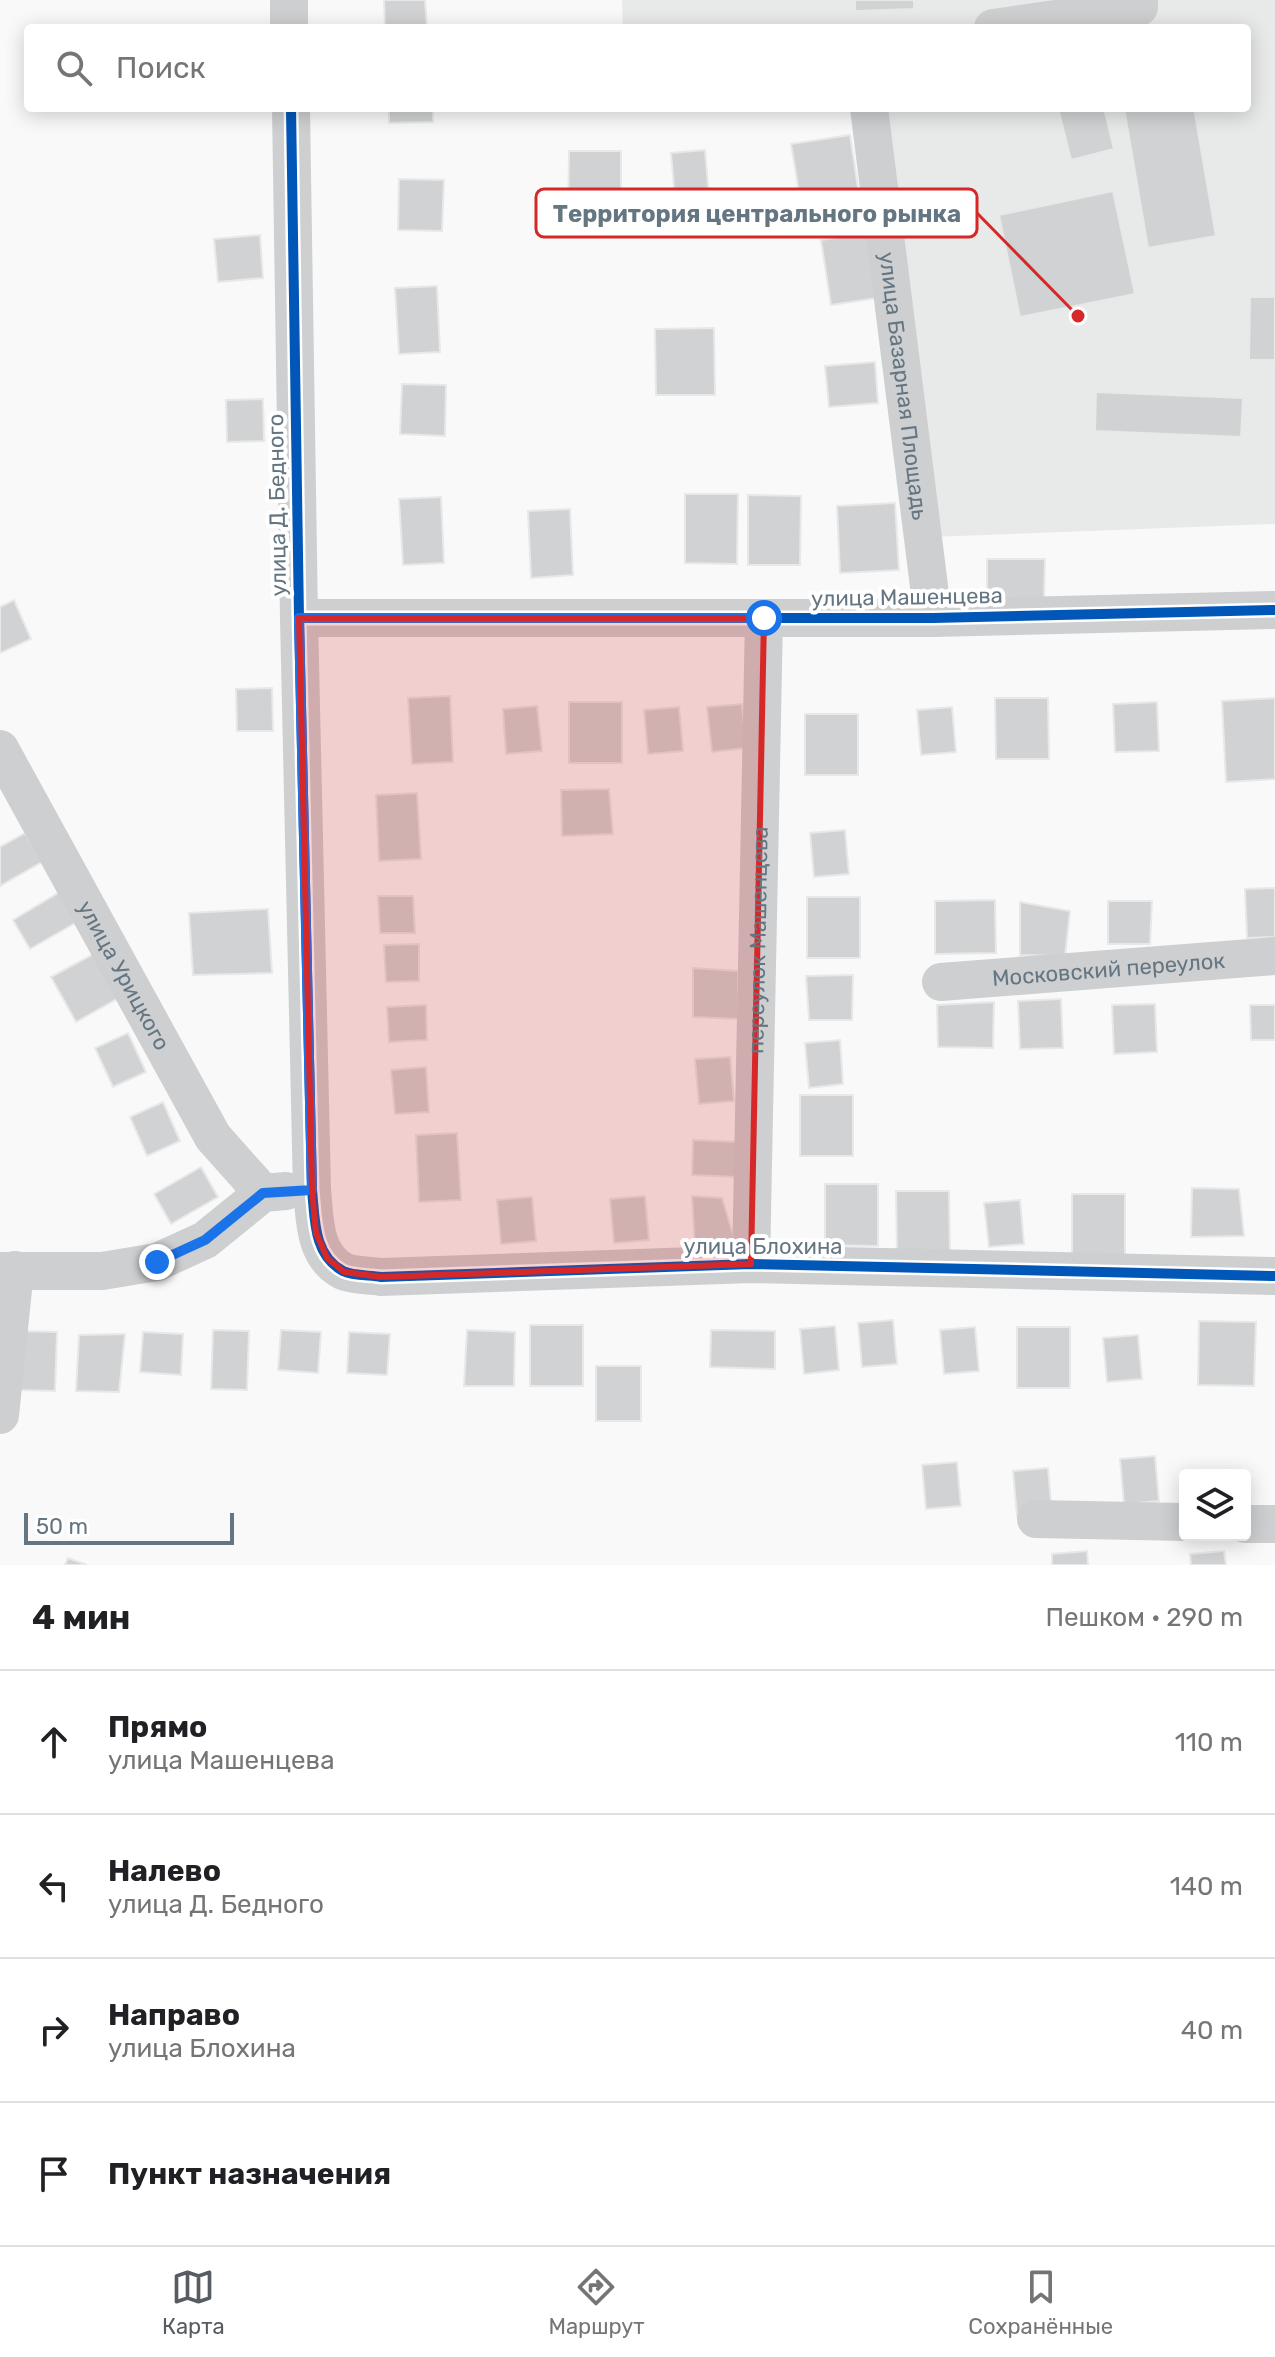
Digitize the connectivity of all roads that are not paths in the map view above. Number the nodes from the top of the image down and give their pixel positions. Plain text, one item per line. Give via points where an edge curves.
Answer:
1 (289, 0) edge
2 (1139, 0) edge
3 (289, 24) edge
4 (1021, 24) edge
5 (291, 112) edge
6 (870, 112) edge
7 (1275, 610) edge
8 (299, 618) junction
9 (764, 618) junction
10 (933, 618) junction
11 (0, 749) edge
12 (1275, 956) edge
13 (941, 982) dead end
14 (312, 1190) junction
15 (263, 1193) junction
16 (751, 1264) junction
17 (7, 1271) edge
18 (1275, 1276) edge
19 (0, 1415) edge
20 (1036, 1519) dead end
21 (1179, 1522) edge
22 (1251, 1524) edge
23 (1275, 1524) edge

1 - 3 street
2 - 4 street via 1139,7
5 - 8 street, улица Д. Бедного
6 - 10 street, улица Базарная Площадь
7 - 10 street, улица Машенцева
8 - 9 street, улица Машенцева
8 - 14 street, улица Д. Бедного
9 - 10 street, улица Машенцева
9 - 16 street, переулок Машенцева
11 - 15 street, улица Урицкого via 213,1137
12 - 13 street, Московский переулок
14 - 15 street
14 - 16 street, улица Блохина via 316,1233 327,1258 344,1272 381,1277
15 - 17 street via 205,1240 157,1262 102,1271
16 - 18 street, улица Блохина
17 - 19 street
20 - 21 street
22 - 23 street

